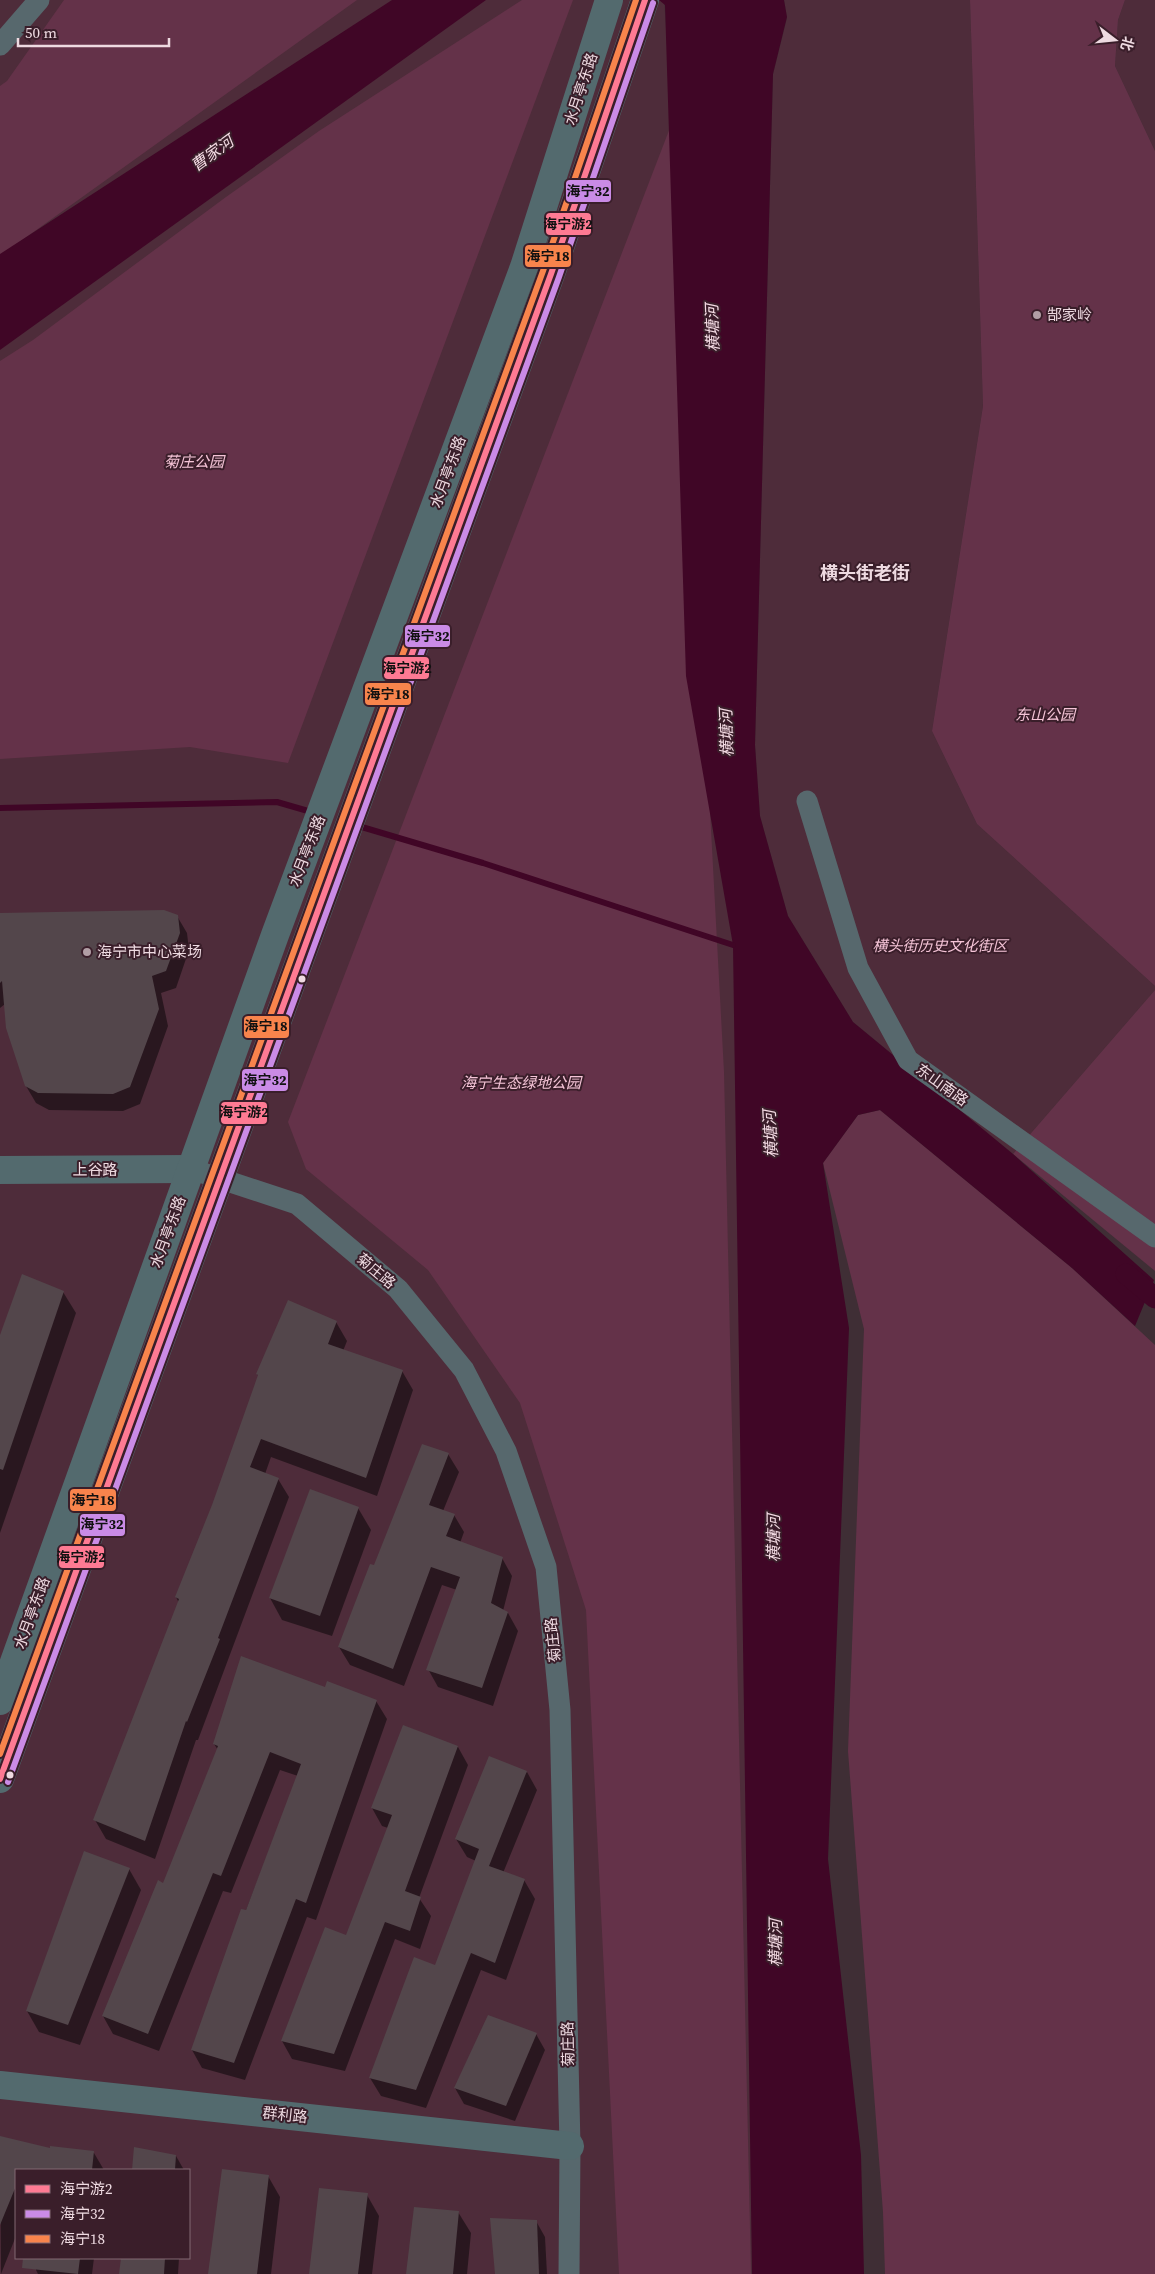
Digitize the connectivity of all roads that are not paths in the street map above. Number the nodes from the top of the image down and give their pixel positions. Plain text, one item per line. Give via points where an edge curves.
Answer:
1 (39, 0) edge
2 (609, 0) edge
3 (645, 0) edge
4 (0, 45) edge
5 (807, 801) dead end
6 (191, 1169) junction
7 (0, 1170) edge
8 (220, 1179) junction
9 (1155, 1237) edge
10 (0, 1701) edge
11 (0, 1779) edge
12 (0, 2085) edge
13 (570, 2146) junction
14 (569, 2274) edge

1 - 4 street
2 - 6 main road, 水月亭东路 via 524,267
3 - 8 main road, 水月亭东路 via 551,274
5 - 9 street, 东山南路 via 858,968 908,1060
6 - 7 main road, 上谷路
6 - 8 street, 菊庄路
6 - 10 main road, 水月亭东路
8 - 11 main road, 水月亭东路
8 - 13 street, 菊庄路 via 297,1204 398,1289 464,1370 506,1451 546,1567 560,1710
12 - 13 main road, 群利路
13 - 14 street, 菊庄路

